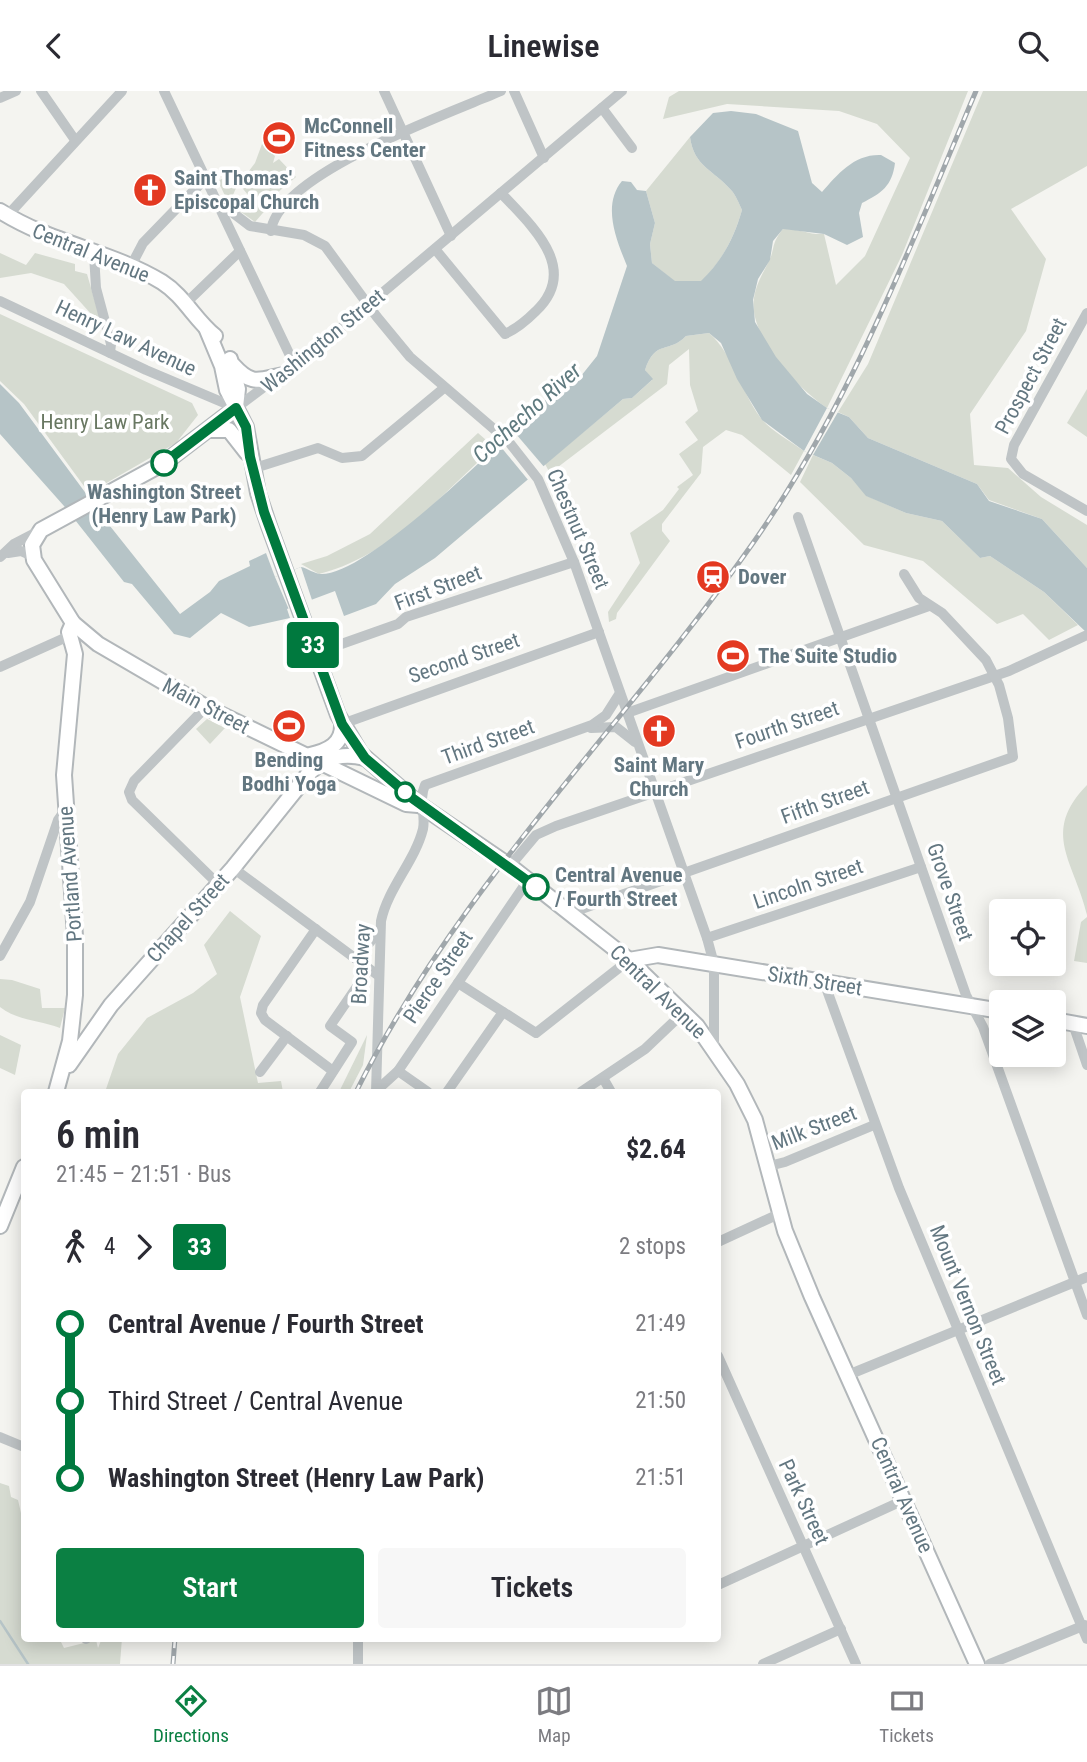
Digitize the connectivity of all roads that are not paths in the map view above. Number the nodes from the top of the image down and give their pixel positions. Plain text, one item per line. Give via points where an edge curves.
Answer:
1 (16, 91) edge
2 (41, 91) edge
3 (122, 91) edge
4 (164, 91) edge
5 (384, 91) edge
6 (501, 91) edge
7 (514, 91) edge
8 (622, 91) edge
9 (0, 98) edge
10 (602, 108) junction
11 (403, 134) junction
12 (75, 140) junction
13 (632, 148) dead end
14 (544, 158) junction
15 (206, 178) junction
16 (501, 193) junction
17 (220, 203) junction
18 (4, 213) edge
19 (271, 231) junction
20 (451, 236) junction
21 (435, 249) junction
22 (240, 251) junction
23 (94, 254) junction
24 (131, 266) junction
25 (0, 301) edge
26 (186, 303) junction
27 (369, 305) junction
28 (1087, 313) edge
29 (207, 330) junction
30 (1082, 334) edge
31 (110, 353) junction
32 (232, 364) junction
33 (289, 370) junction
34 (444, 387) junction
35 (236, 408) junction
36 (208, 430) junction
37 (251, 463) junction
38 (1087, 510) edge
39 (798, 517) dead end
40 (41, 530) junction
41 (4, 555) edge
42 (32, 556) junction
43 (574, 562) junction
44 (904, 574) dead end
45 (929, 606) junction
46 (71, 629) junction
47 (599, 632) junction
48 (1085, 636) edge
49 (840, 638) junction
50 (96, 643) junction
51 (316, 653) junction
52 (75, 654) junction
53 (0, 667) edge
54 (994, 675) junction
55 (620, 692) junction
56 (206, 707) junction
57 (628, 713) junction
58 (867, 717) junction
59 (342, 724) junction
60 (584, 728) junction
61 (640, 747) junction
62 (305, 755) junction
63 (360, 757) junction
64 (321, 763) junction
65 (348, 776) junction
66 (656, 792) junction
67 (896, 798) junction
68 (420, 805) junction
69 (65, 810) junction
70 (510, 866) junction
71 (921, 867) junction
72 (233, 868) junction
73 (690, 871) junction
74 (528, 880) junction
75 (218, 884) junction
76 (570, 913) junction
77 (316, 929) junction
78 (380, 930) junction
79 (707, 938) junction
80 (0, 956) edge
81 (356, 959) junction
82 (629, 960) junction
83 (714, 964) junction
84 (369, 969) junction
85 (379, 976) junction
86 (824, 982) junction
87 (458, 983) junction
88 (713, 1006) junction
89 (973, 1007) junction
90 (989, 1009) edge
91 (503, 1012) junction
92 (684, 1012) junction
93 (74, 1014) junction
94 (96, 1024) junction
95 (1080, 1025) edge
96 (697, 1026) junction
97 (286, 1036) junction
98 (714, 1047) junction
99 (1087, 1065) edge
100 (333, 1071) junction
101 (398, 1071) junction
102 (260, 1072) dead end
103 (603, 1078) junction
104 (59, 1085) edge
105 (322, 1089) edge
106 (376, 1089) edge
107 (379, 1089) edge
108 (424, 1089) edge
109 (449, 1089) edge
110 (586, 1089) edge
111 (609, 1089) edge
112 (874, 1125) junction
113 (769, 1166) junction
114 (21, 1177) edge
115 (781, 1213) junction
116 (0, 1226) edge
117 (721, 1241) edge
118 (1087, 1277) edge
119 (1075, 1282) junction
120 (1087, 1315) edge
121 (958, 1330) junction
122 (721, 1363) edge
123 (848, 1375) junction
124 (0, 1437) edge
125 (21, 1446) edge
126 (904, 1500) junction
127 (803, 1546) junction
128 (721, 1584) edge
129 (1084, 1625) edge
130 (841, 1629) junction
131 (1087, 1639) edge
132 (358, 1642) edge
133 (358, 1664) edge
134 (763, 1664) edge
135 (856, 1664) edge
136 (977, 1664) edge
137 (990, 1664) edge

1 - 9 street
2 - 12 street
3 - 12 street
4 - 15 street
5 - 11 street
6 - 11 street
7 - 14 street
8 - 10 street, Washington Street
10 - 13 street
10 - 14 street, Washington Street
11 - 19 street via 329,168 280,208
11 - 20 street
12 - 18 street
14 - 16 street, Washington Street
15 - 17 street
15 - 24 street via 143,243
16 - 20 street, Washington Street
16 - 21 street via 546,249 556,275 548,299 527,319 505,334
17 - 19 street, Chestnut Street via 244,223
17 - 22 street
18 - 23 main road, Central Avenue via 46,237
19 - 27 street, Chestnut Street via 320,242
20 - 21 street, Washington Street
21 - 27 street, Washington Street
22 - 26 street
22 - 33 street
23 - 24 main road, Central Avenue
23 - 31 street
24 - 26 main road, Central Avenue via 165,284
25 - 31 street, Henry Law Avenue
26 - 29 main road, Central Avenue
27 - 33 street, Washington Street
27 - 34 street, Chestnut Street via 410,357
28 - 30 street, Prospect Street
29 - 32 main road, Central Avenue via 223,345
29 - 35 main road, Central Avenue
30 - 38 street, Prospect Street via 1014,446 1011,459 1023,474
31 - 35 street, Henry Law Avenue
32 - 33 main road via 253,380
32 - 35 main road, Central Avenue via 238,389
33 - 35 street, Washington Street
34 - 37 street via 362,456 342,458 318,448
34 - 43 street, Chestnut Street via 517,451 538,479
35 - 36 main road, Washington Street
35 - 37 main road, Central Avenue via 246,427
36 - 37 main road via 229,430
36 - 40 main road, Washington Street via 172,458
37 - 51 main road, Central Avenue
39 - 49 street, Grove Street
40 - 41 street, Washington Street via 14,544
40 - 42 main road
41 - 42 street via 21,551
42 - 46 main road, Main Street
43 - 47 street, Chestnut Street
43 - 51 street, First Street via 406,617 398,624
44 - 45 street via 912,591
45 - 49 street
45 - 54 street via 977,647
46 - 50 main road, Main Street
46 - 52 main road, Portland Avenue
46 - 53 street
47 - 55 street, Chestnut Street
47 - 59 street, Second Street
48 - 54 street, Fourth Street
49 - 57 street
49 - 58 street, Grove Street
50 - 52 main road
50 - 56 main road, Main Street
51 - 59 main road, Central Avenue
52 - 69 main road, Portland Avenue
54 - 58 street, Fourth Street
54 - 67 street, Fifth Street via 1008,718 1013,757
55 - 57 street, Chestnut Street
55 - 60 street, Third Street via 606,715
56 - 62 main road, Main Street
56 - 75 street via 129,790 132,800
57 - 61 street, Chestnut Street
58 - 66 street, Fourth Street
58 - 67 street, Grove Street
59 - 62 main road via 333,746
59 - 63 main road, Central Avenue
60 - 61 street, Third Street via 615,727
60 - 68 street, Third Street via 425,785
61 - 66 street, Chestnut Street
62 - 64 main road, Main Street
63 - 64 main road via 346,754
63 - 65 main road via 347,769
63 - 68 main road, Central Avenue
64 - 65 main road, Main Street
64 - 72 main road, Chapel Street
65 - 68 main road, Main Street via 406,804
66 - 70 street, Fourth Street via 536,835
66 - 73 street, Chestnut Street
67 - 71 street, Grove Street
67 - 73 street, Fifth Street
68 - 70 main road, Central Avenue
68 - 78 street, Broadway via 422,831 387,899
69 - 80 street via 30,902
69 - 93 main road, Portland Avenue via 75,936
70 - 74 main road, Central Avenue
71 - 79 street, Lincoln Street
71 - 89 street, Grove Street
72 - 75 main road, Chapel Street
72 - 77 street
73 - 76 street, Fifth Street
73 - 79 street, Chestnut Street
74 - 76 main road, Central Avenue
74 - 87 street, Pierce Street
75 - 94 main road, Chapel Street
76 - 82 main road, Central Avenue
77 - 81 street
77 - 97 street via 262,1009 265,1020
78 - 81 street
78 - 85 street, Broadway
79 - 83 street, Chestnut Street
81 - 84 street
82 - 83 main road, Sixth Street via 659,955
82 - 91 street via 540,1032
82 - 92 main road, Central Avenue
83 - 86 main road, Sixth Street
83 - 88 street, Chestnut Street
84 - 85 street
84 - 100 street via 330,1026 352,1042
85 - 106 street, Broadway
86 - 89 main road, Sixth Street
86 - 112 street, Mount Vernon Street
87 - 91 street
87 - 101 street, Pierce Street
88 - 96 street
88 - 98 street, Chestnut Street
89 - 90 main road, Sixth Street
89 - 119 street, Grove Street
91 - 109 street
92 - 96 main road, Central Avenue
92 - 103 street via 645,1049
93 - 94 main road
93 - 104 main road, Portland Avenue
94 - 104 main road, Chapel Street
95 - 99 street
96 - 98 main road, Central Avenue
97 - 100 street
97 - 102 street
98 - 113 main road, Central Avenue via 749,1105
100 - 105 street
101 - 107 street, Pierce Street
101 - 108 street
103 - 110 street
103 - 111 street
112 - 113 street, Milk Street
112 - 121 street, Mount Vernon Street
113 - 115 main road, Central Avenue
114 - 116 main road
115 - 117 street
115 - 123 main road, Central Avenue
118 - 119 street
119 - 120 street, Grove Street
119 - 121 street
121 - 123 street
121 - 129 street, Mount Vernon Street
122 - 127 street, Park Street
123 - 126 main road, Central Avenue
124 - 125 street
126 - 127 street
126 - 136 main road, Central Avenue
127 - 128 street
127 - 130 street, Park Street
129 - 131 street, Mount Vernon Street
129 - 137 street
130 - 134 street
130 - 135 street, Park Street
132 - 133 street

